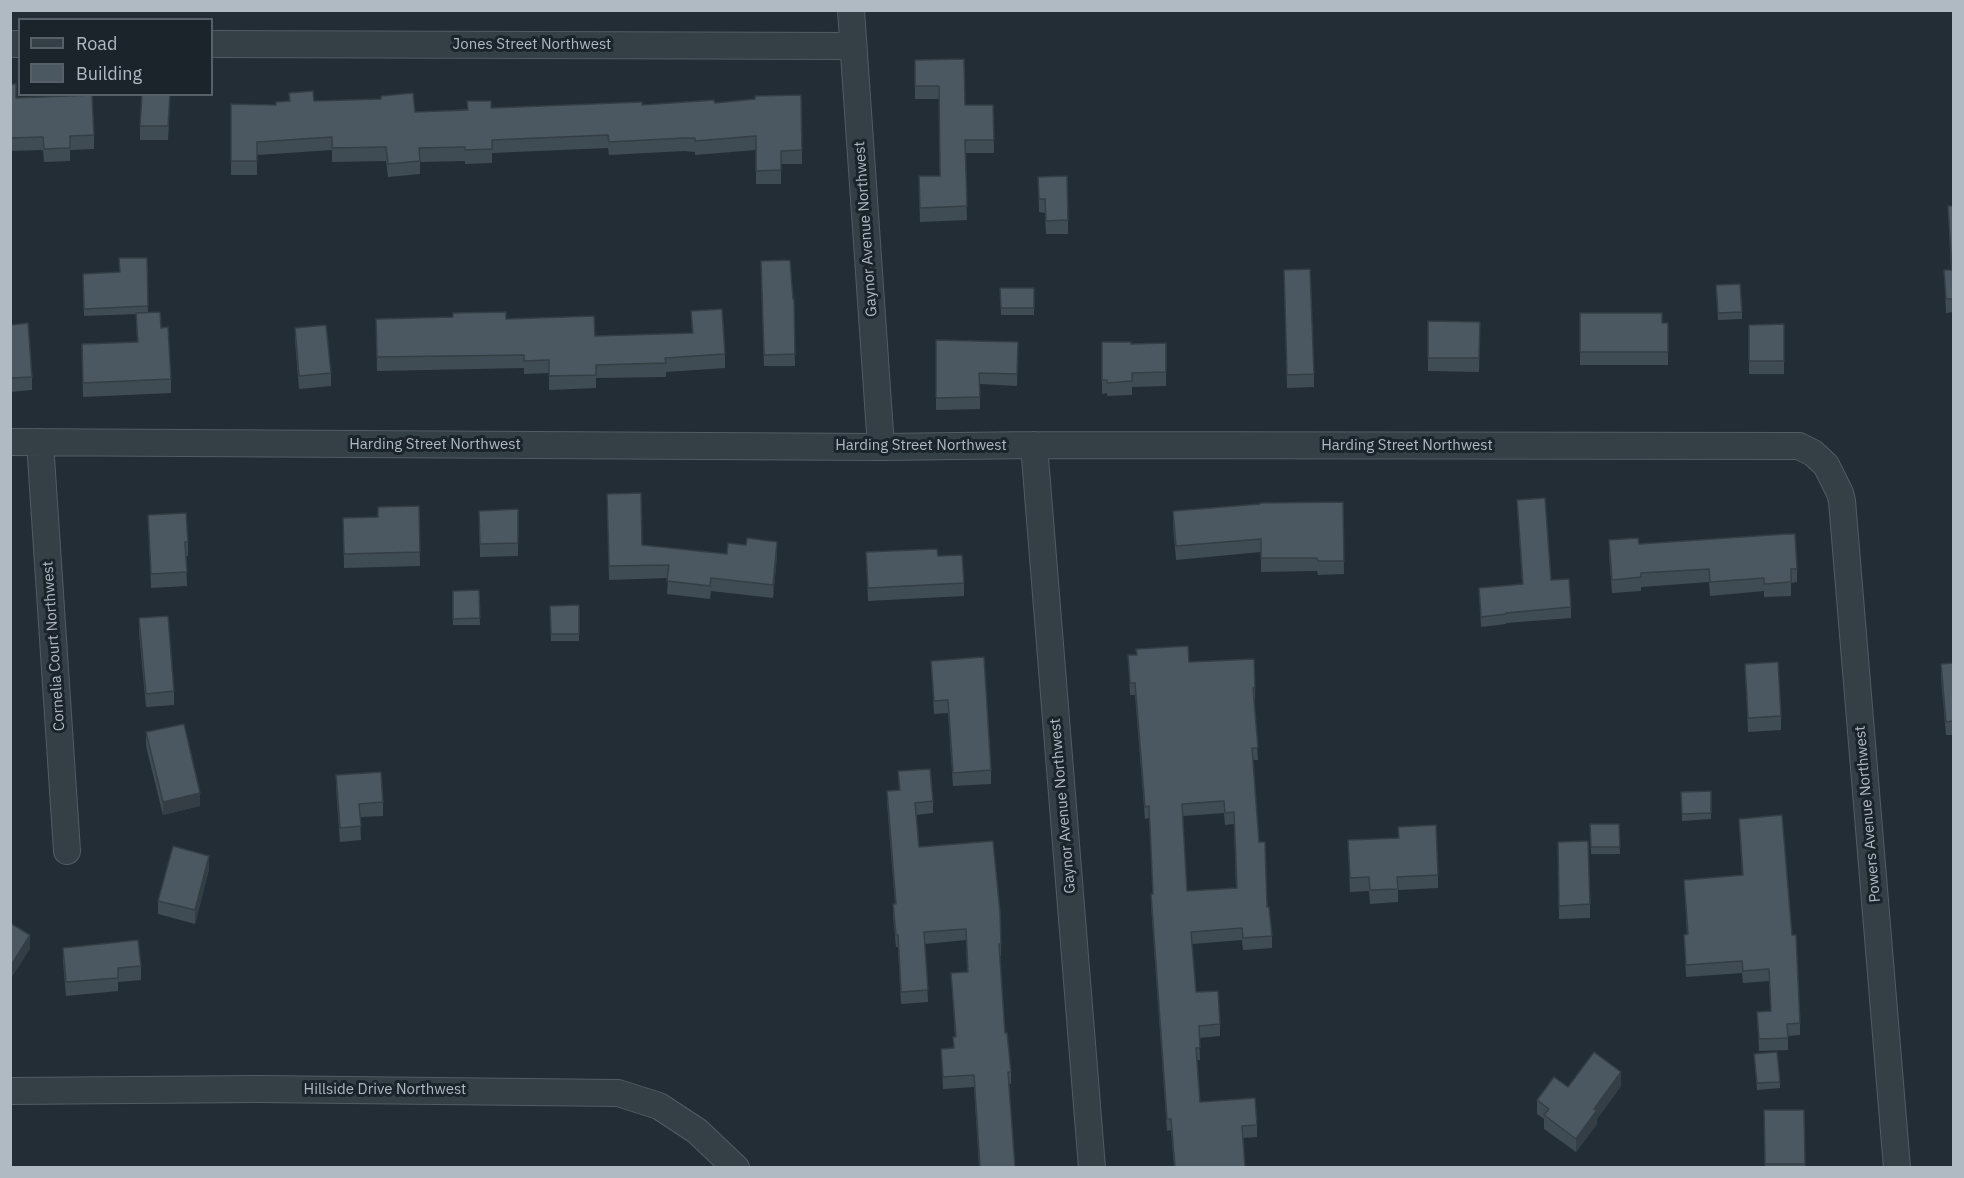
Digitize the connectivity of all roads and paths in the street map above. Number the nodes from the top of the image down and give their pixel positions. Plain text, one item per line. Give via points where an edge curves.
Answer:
1 (851, 10) edge
2 (213, 44) edge
3 (853, 46) junction
4 (10, 442) edge
5 (40, 442) junction
6 (1034, 445) junction
7 (881, 447) junction
8 (1826, 465) joint
9 (67, 850) dead end
10 (10, 1091) edge
11 (736, 1167) edge
12 (1092, 1167) edge
13 (1897, 1167) edge

1 - 3 street, Gaynor Avenue Northwest
2 - 3 street, Jones Street Northwest
3 - 7 street, Gaynor Avenue Northwest
4 - 5 street, Harding Street Northwest
5 - 7 street, Harding Street Northwest
5 - 9 street, Cornelia Court Northwest
6 - 7 street, Harding Street Northwest
6 - 8 street, Harding Street Northwest via 1799,446
6 - 12 street, Gaynor Avenue Northwest
8 - 13 street, Powers Avenue Northwest via 1842,501
10 - 11 street, Hillside Drive Northwest via 618,1093 659,1106 697,1131

